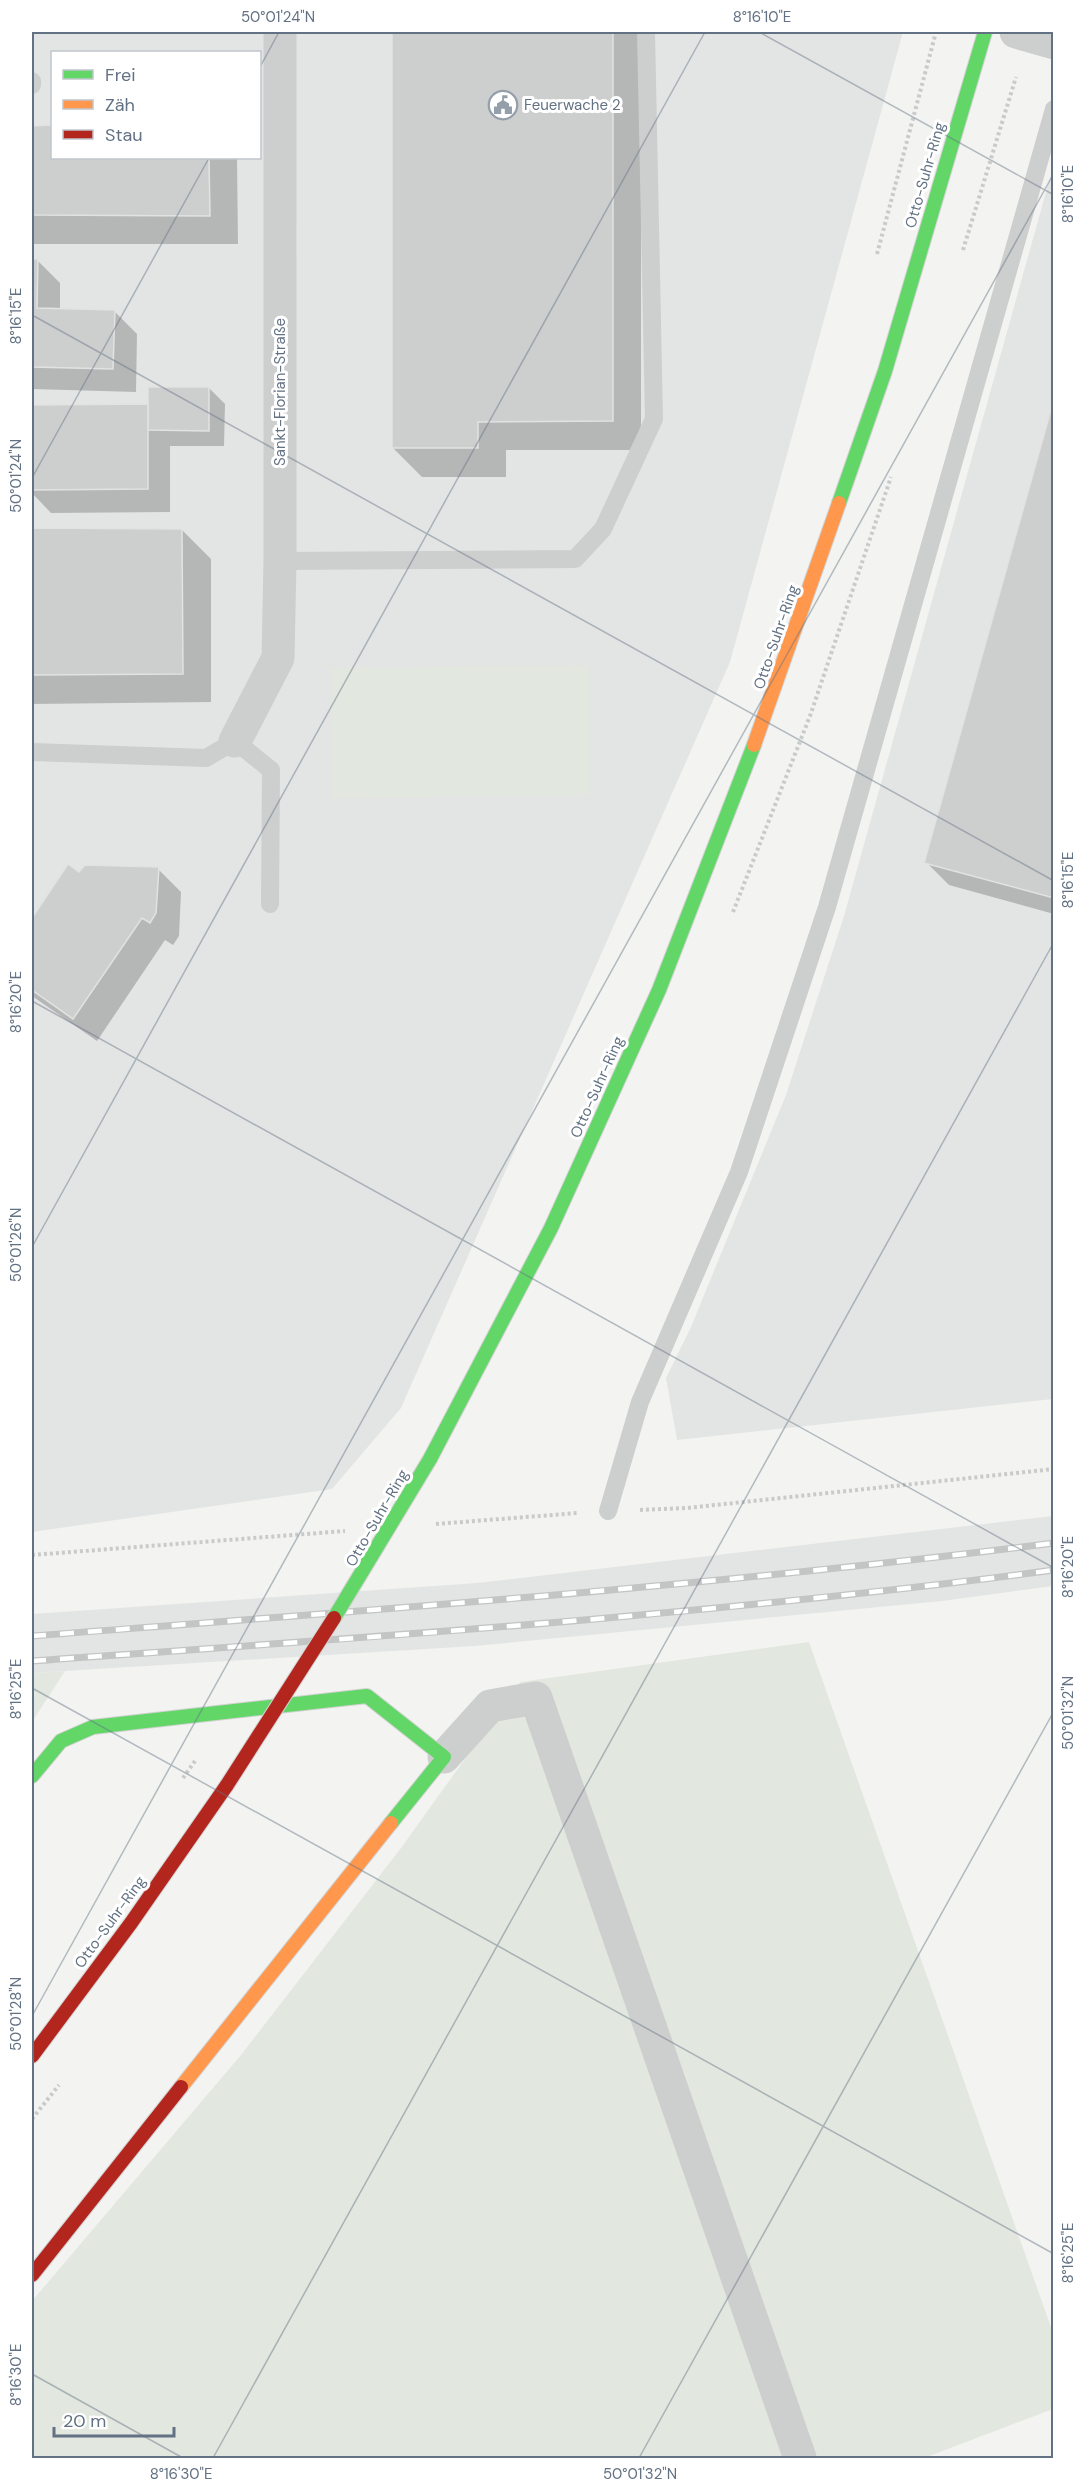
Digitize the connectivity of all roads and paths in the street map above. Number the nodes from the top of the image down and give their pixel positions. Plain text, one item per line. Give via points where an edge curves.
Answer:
1 (279, 32) edge
2 (646, 32) edge
3 (936, 32) edge
4 (985, 32) edge
5 (1016, 32) edge
6 (1053, 43) edge
7 (1053, 109) edge
8 (875, 264) dead end
9 (280, 561) junction
10 (235, 741) junction
11 (32, 752) edge
12 (270, 904) dead end
13 (1053, 1470) edge
14 (608, 1511) junction
15 (431, 1524) dead end
16 (349, 1530) dead end
17 (32, 1555) edge
18 (444, 1757) junction
19 (32, 1776) edge
20 (32, 2056) edge
21 (32, 2275) edge
22 (800, 2458) edge

1 - 9 street, Sankt-Florian-Straße
2 - 9 lane via 654,419 603,529 575,559
3 - 8 path
4 - 20 street, Otto-Suhr-Ring, bridge via 885,370 762,724 658,990 551,1228 430,1460 356,1586 227,1785
5 - 6 street
7 - 14 lane via 827,907 739,1172 640,1402
9 - 10 street, Sankt-Florian-Straße via 278,658
10 - 11 lane via 206,758
10 - 12 lane via 271,770
13 - 14 path via 687,1508
14 - 15 path
16 - 17 path
18 - 19 street via 367,1696 93,1727 61,1741
18 - 21 street
18 - 22 street via 489,1706 536,1698

